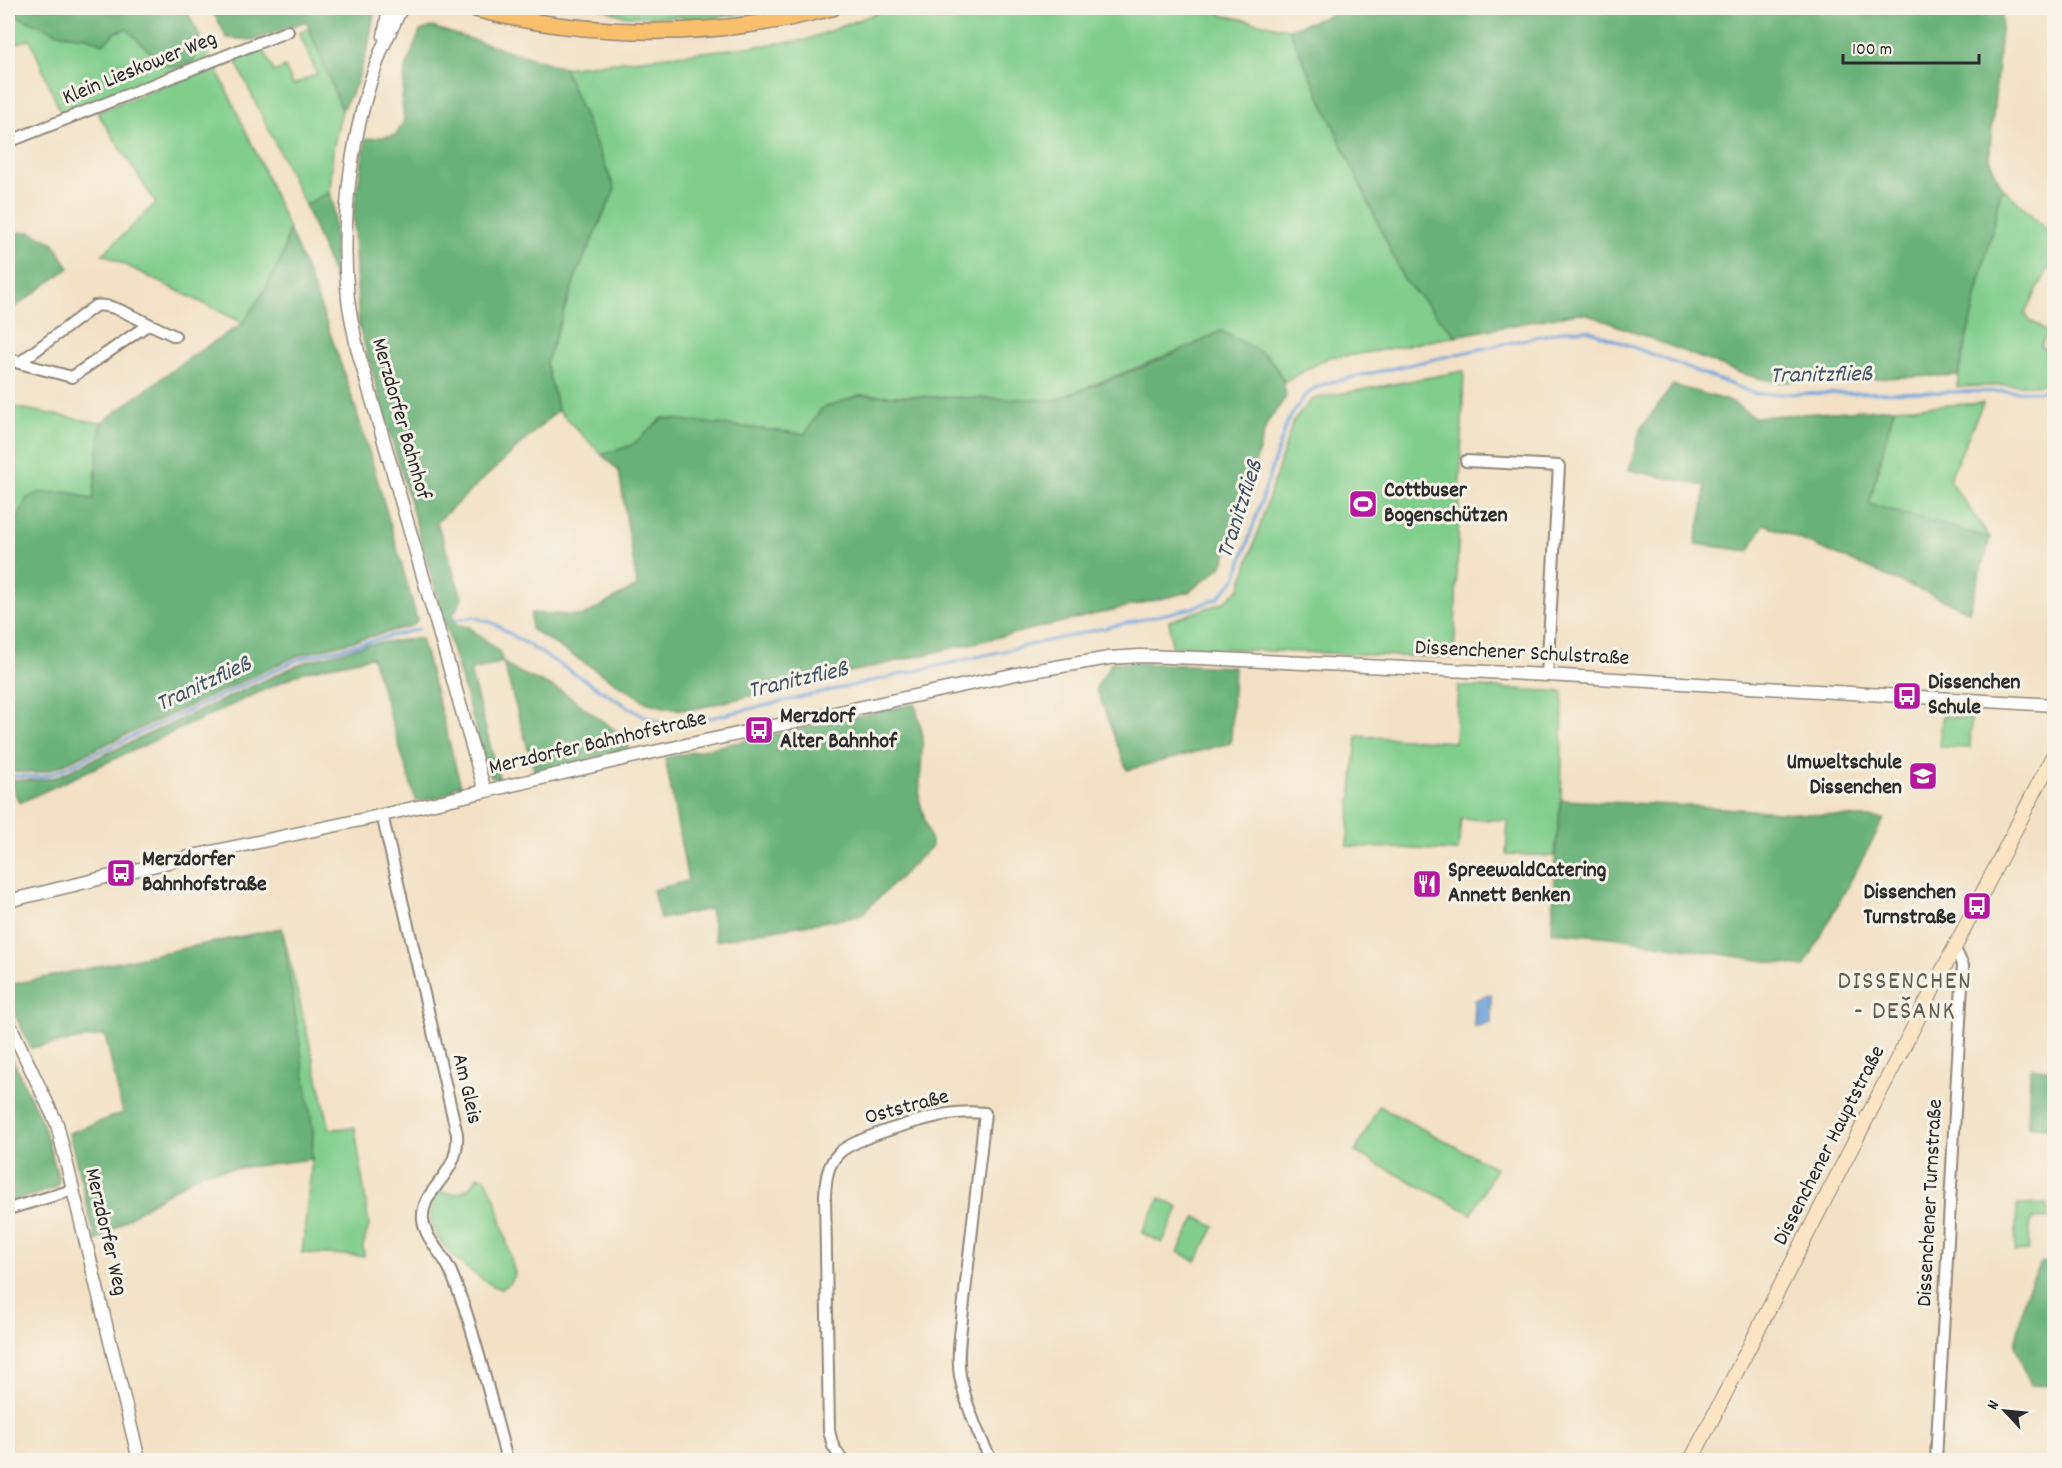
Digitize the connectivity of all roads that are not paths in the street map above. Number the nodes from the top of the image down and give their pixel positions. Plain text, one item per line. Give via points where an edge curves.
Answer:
1 (389, 8) edge
2 (401, 8) edge
3 (471, 8) edge
4 (833, 8) edge
5 (288, 31) dead end
6 (381, 52) junction
7 (8, 142) edge
8 (149, 324) junction
9 (175, 336) dead end
10 (8, 357) edge
11 (19, 363) junction
12 (1466, 461) dead end
13 (1547, 675) junction
14 (988, 681) joint
15 (2055, 705) edge
16 (2055, 754) edge
17 (485, 791) junction
18 (382, 815) junction
19 (8, 901) edge
20 (1955, 949) junction
21 (8, 1021) edge
22 (73, 1190) junction
23 (8, 1209) edge
24 (991, 1460) edge
25 (139, 1461) edge
26 (507, 1461) edge
27 (842, 1461) edge
28 (1691, 1461) edge
29 (1936, 1461) edge

1 - 6 street
2 - 6 street
3 - 4 main road via 586,28 627,30 715,28
5 - 7 street, Klein Lieskower Weg
6 - 17 street, Merzdorfer Bahnhof via 359,124 349,183 345,254 348,301 360,359
8 - 9 street
8 - 11 street via 72,377
8 - 11 street via 110,307 95,306
10 - 11 street
12 - 13 street via 1559,466
13 - 14 street, Dissenchener Schulstraße via 1140,656 1109,658
13 - 15 street, Dissenchener Schulstraße
14 - 17 street, Merzdorfer Bahnhofstraße
16 - 20 main road, Dissenchener Hauptstraße
17 - 18 street, Merzdorfer Bahnhofstraße
18 - 19 street, Merzdorfer Bahnhofstraße
18 - 26 street, Am Gleis via 457,1134 453,1163 424,1206 423,1221 448,1266 464,1307
20 - 28 main road, Dissenchener Hauptstraße
20 - 29 street, Dissenchener Turnstraße via 1964,966
21 - 22 street, Merzdorfer Weg via 57,1124
22 - 23 street
22 - 25 street, Merzdorfer Weg
24 - 27 street, Oststraße via 970,1412 960,1374 959,1346 985,1113 976,1113 926,1119 851,1143 831,1162 825,1195 829,1431

